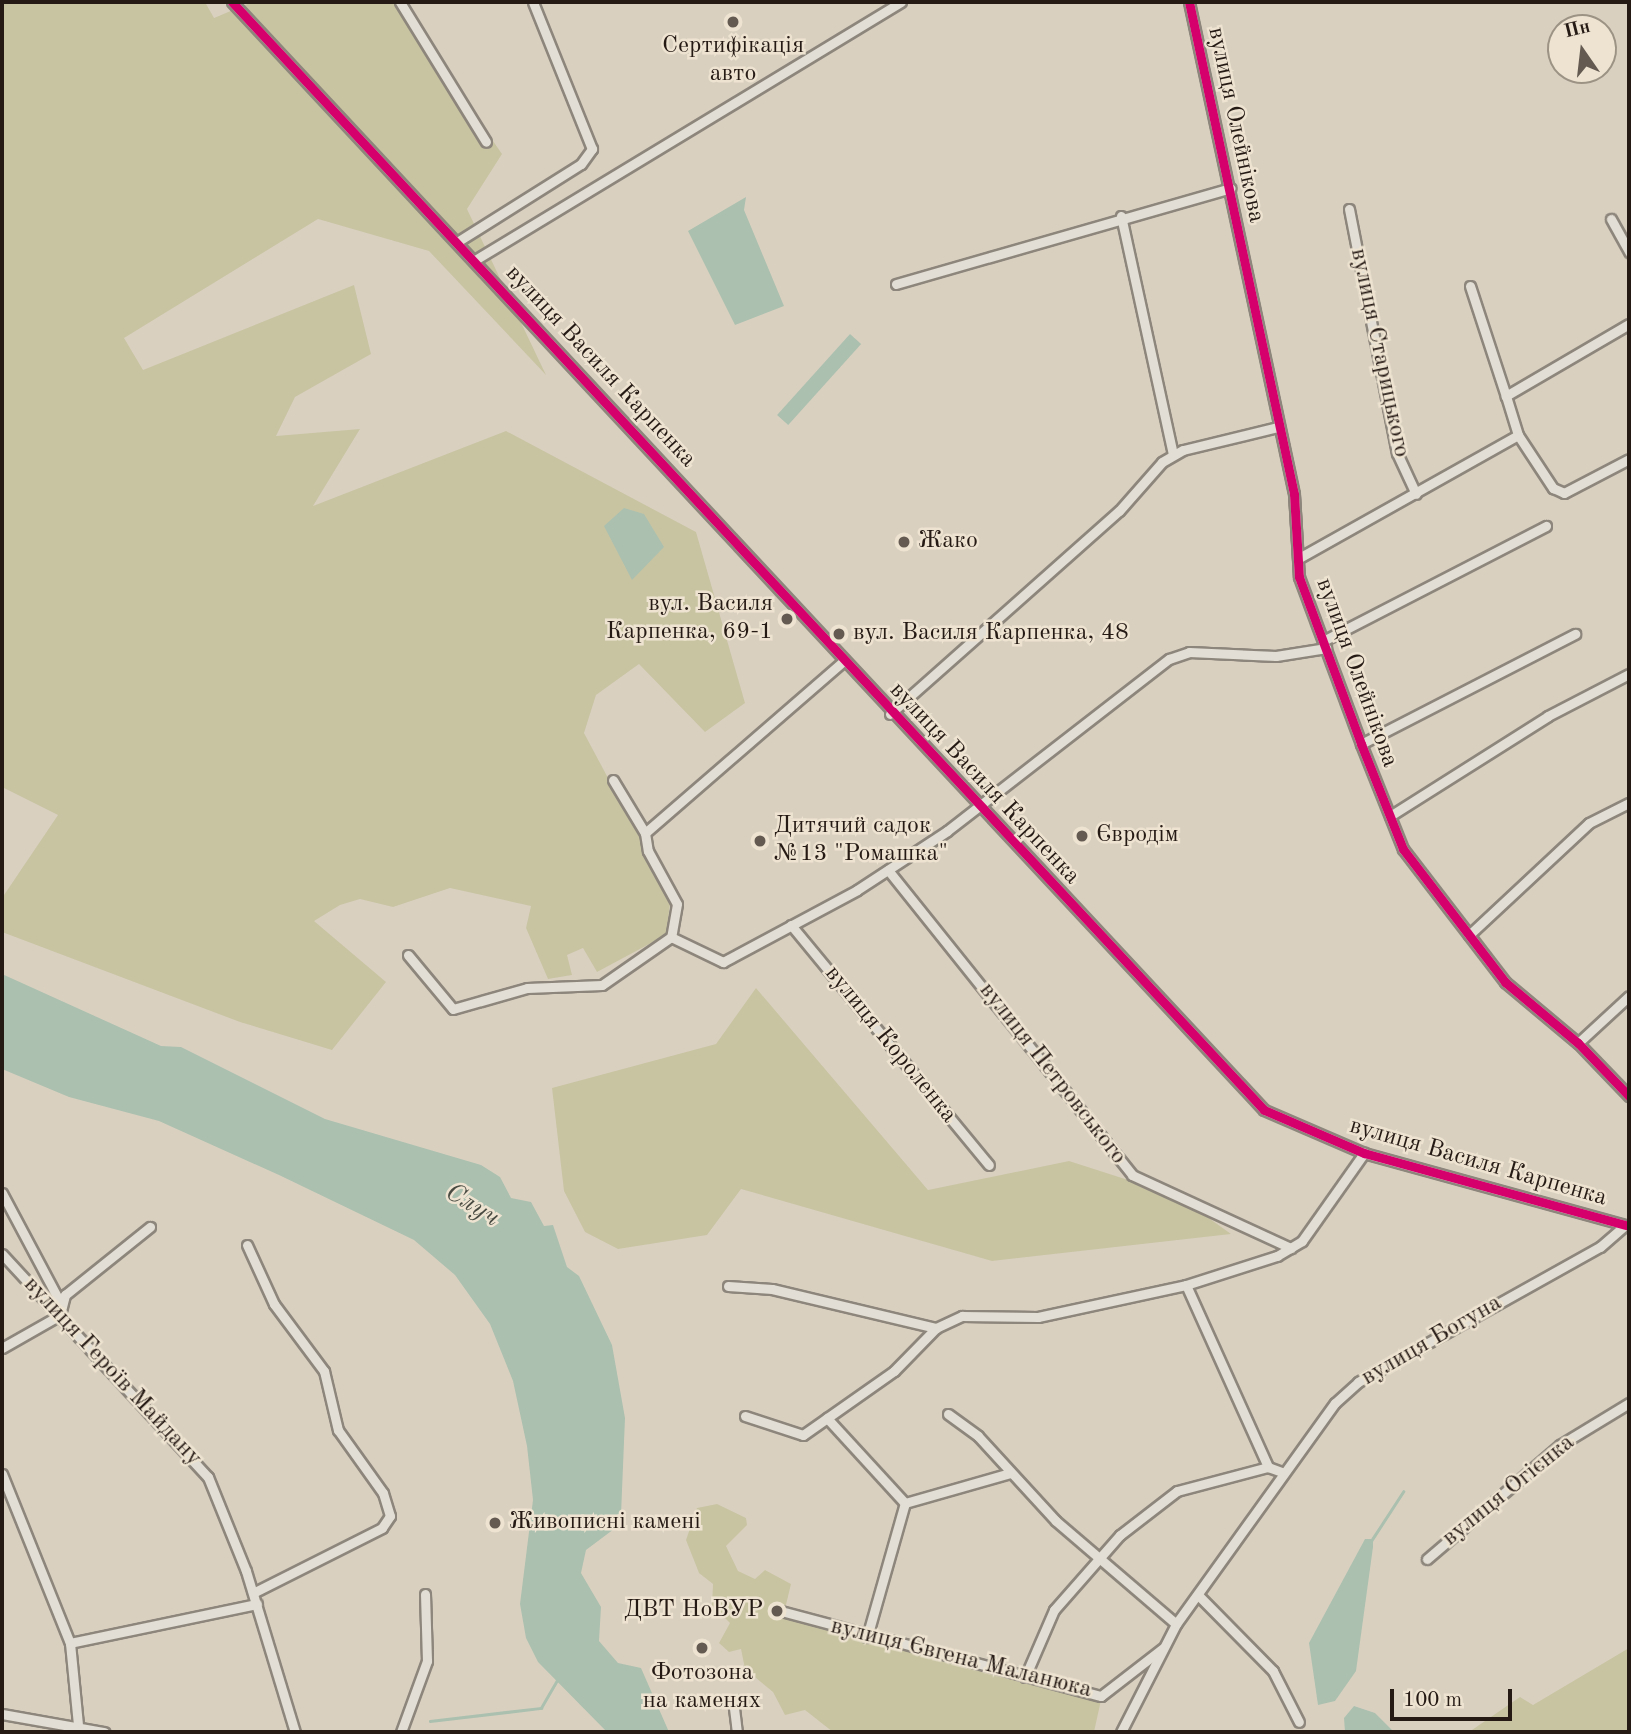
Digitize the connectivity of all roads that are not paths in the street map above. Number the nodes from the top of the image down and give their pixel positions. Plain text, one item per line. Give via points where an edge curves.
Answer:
1 (232, 2) edge
2 (400, 2) edge
3 (533, 2) edge
4 (901, 2) edge
5 (1189, 2) edge
6 (486, 142) dead end
7 (1230, 188) junction
8 (1349, 209) dead end
9 (1121, 216) junction
10 (1611, 219) dead end
11 (457, 242) junction
12 (1629, 252) edge
13 (475, 260) junction
14 (896, 284) dead end
15 (1469, 286) dead end
16 (1629, 324) edge
17 (1506, 396) junction
18 (1278, 426) junction
19 (1518, 435) junction
20 (1173, 454) junction
21 (1629, 458) edge
22 (1416, 494) junction
23 (1546, 526) dead end
24 (1298, 558) junction
25 (1575, 634) dead end
26 (1325, 645) junction
27 (845, 660) junction
28 (1629, 674) edge
29 (890, 714) junction
30 (1361, 744) junction
31 (613, 780) dead end
32 (1629, 803) edge
33 (979, 807) junction
34 (1390, 816) junction
35 (645, 833) junction
36 (888, 870) junction
37 (791, 925) junction
38 (1469, 935) junction
39 (671, 937) junction
40 (408, 955) dead end
41 (1629, 996) edge
42 (1578, 1043) junction
43 (1629, 1096) edge
44 (1364, 1153) junction
45 (989, 1165) dead end
46 (2, 1193) edge
47 (1627, 1226) edge
48 (150, 1227) dead end
49 (247, 1245) dead end
50 (1291, 1248) junction
51 (2, 1254) edge
52 (1186, 1285) junction
53 (728, 1286) dead end
54 (61, 1304) junction
55 (60, 1315) junction
56 (936, 1328) junction
57 (2, 1348) edge
58 (1629, 1404) edge
59 (948, 1414) dead end
60 (745, 1416) dead end
61 (827, 1418) junction
62 (1268, 1467) junction
63 (1282, 1472) junction
64 (1010, 1473) junction
65 (2, 1474) edge
66 (905, 1503) junction
67 (13, 1504) junction
68 (2, 1507) edge
69 (1098, 1556) junction
70 (1427, 1559) dead end
71 (253, 1593) junction
72 (425, 1594) dead end
73 (1198, 1595) junction
74 (257, 1604) junction
75 (781, 1611) dead end
76 (1176, 1624) junction
77 (867, 1637) junction
78 (70, 1643) junction
79 (1167, 1644) junction
80 (1025, 1677) junction
81 (733, 1700) dead end
82 (2, 1714) edge
83 (1299, 1722) dead end
84 (78, 1724) junction
85 (104, 1732) edge
86 (295, 1732) edge
87 (401, 1732) edge
88 (737, 1732) edge
89 (1121, 1732) edge

1 - 11 street
2 - 6 street
3 - 11 street via 547,46 594,144 587,160
4 - 13 street, вулиця Василя Карпенка
5 - 7 street, вулиця Олейнікова
7 - 9 street
7 - 18 street, вулиця Олейнікова
8 - 22 street, вулиця Старицького via 1397,453
9 - 14 street
9 - 20 street
10 - 12 street
11 - 13 street
13 - 27 street, вулиця Василя Карпенка
15 - 17 street
16 - 17 street
17 - 19 street
18 - 20 street
18 - 24 street, вулиця Олейнікова via 1294,494
19 - 21 street via 1553,488 1564,493
19 - 22 street
20 - 29 street
22 - 24 street
23 - 26 street, вулиця Василя Карпенка
24 - 26 street, вулиця Олейнікова
25 - 30 street
26 - 30 street, вулиця Олейнікова
26 - 33 street, вулиця Василя Карпенка via 1276,656 1189,652 1169,659
27 - 29 street, вулиця Василя Карпенка
27 - 35 street
28 - 34 street via 1548,716
29 - 33 street, вулиця Василя Карпенка
30 - 34 street, вулиця Олейнікова
31 - 35 street
32 - 38 street via 1589,822
33 - 36 street
33 - 44 street, вулиця Василя Карпенка via 1246,1094 1303,1132
34 - 38 street, вулиця Олейнікова via 1403,849
35 - 39 street via 648,852 677,904
36 - 37 street
36 - 50 street, вулиця Петровського via 1132,1175
37 - 39 street via 723,962
37 - 45 street, вулиця Короленка
38 - 42 street, вулиця Олейнікова via 1523,1001
39 - 40 street via 602,985 527,988 467,1009 453,1009
41 - 42 street
42 - 43 street, вулиця Олейнікова
44 - 47 street, вулиця Василя Карпенка
44 - 50 street
46 - 54 street
47 - 63 street, вулиця Богуна via 1600,1247 1358,1382 1308,1433
48 - 54 street
49 - 71 street via 274,1304 324,1371 338,1430 383,1493 390,1516 373,1534
50 - 52 street
51 - 55 street, вулиця Героїв Майдану
52 - 56 street via 1038,1317 962,1316
52 - 62 street
53 - 56 street via 772,1289
54 - 55 street
55 - 57 street
55 - 71 street, вулиця Героїв Майдану via 208,1477
56 - 61 street via 894,1371
58 - 70 street, вулиця Огієнка via 1560,1445
59 - 64 street
60 - 61 street via 803,1435
61 - 66 street
62 - 63 street
62 - 69 street via 1177,1491
63 - 73 street, вулиця Богуна
64 - 66 street
64 - 69 street
65 - 67 street
66 - 77 street
67 - 68 street
67 - 78 street
69 - 76 street
69 - 80 street via 1037,1636
71 - 74 street, вулиця Героїв Майдану
72 - 87 street via 427,1661
73 - 76 street, вулиця Богуна
73 - 83 street via 1273,1671
74 - 78 street
74 - 86 street, вулиця Героїв Майдану
75 - 77 street, вулиця Євгена Маланюка
76 - 79 street, вулиця Богуна
77 - 80 street, вулиця Євгена Маланюка
78 - 84 street
79 - 80 street, вулиця Євгена Маланюка via 1101,1696
79 - 89 street, вулиця Богуна
81 - 88 street
82 - 84 street
84 - 85 street

